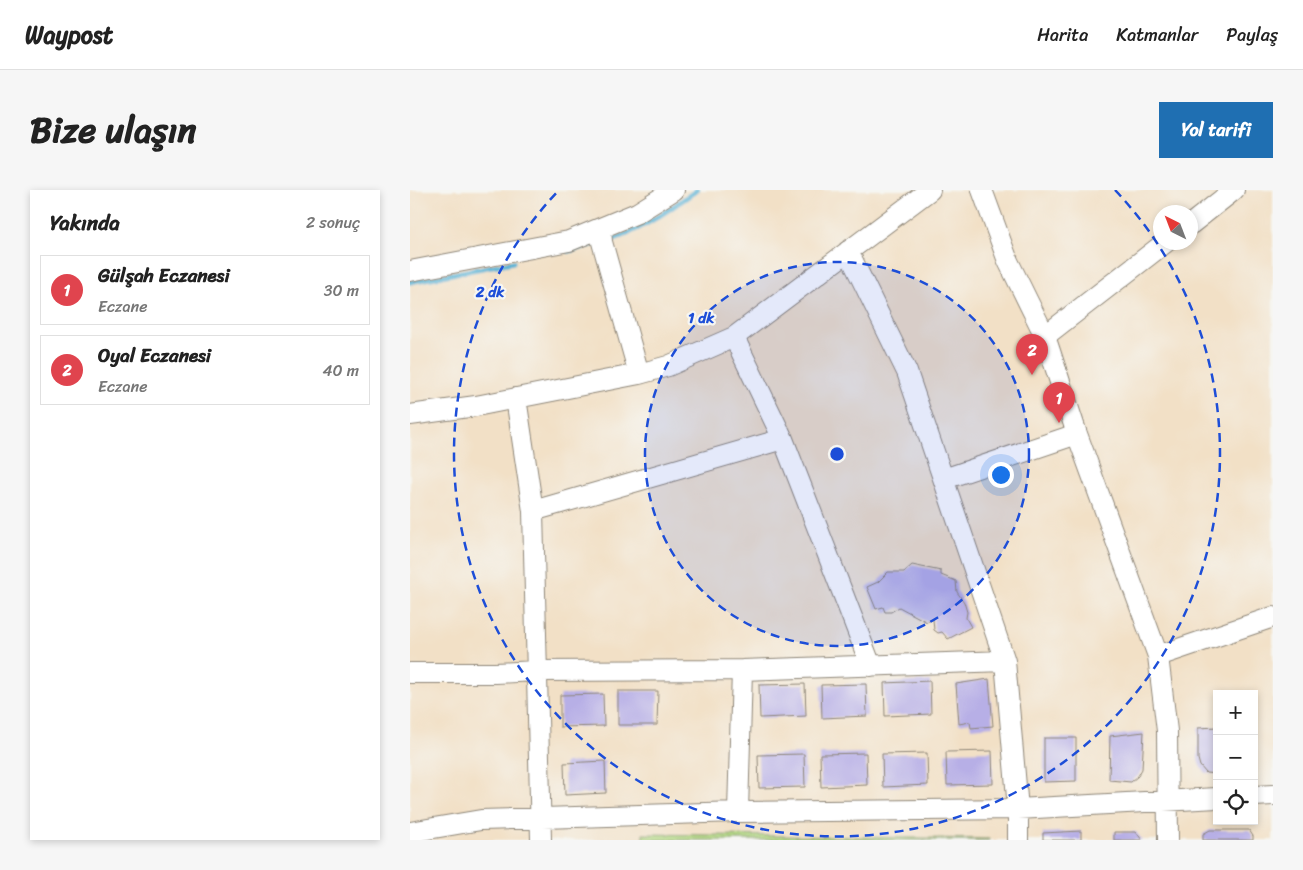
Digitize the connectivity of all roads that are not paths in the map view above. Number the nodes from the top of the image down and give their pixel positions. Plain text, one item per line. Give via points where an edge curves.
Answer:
1 (674, 190) edge
2 (930, 190) edge
3 (982, 190) edge
4 (1234, 190) edge
5 (1209, 199) edge
6 (1198, 213) edge
7 (602, 229) junction
8 (1156, 250) edge
9 (848, 251) junction
10 (410, 271) edge
11 (1044, 336) junction
12 (734, 337) junction
13 (639, 374) junction
14 (516, 398) junction
15 (410, 415) edge
16 (1077, 434) junction
17 (782, 439) junction
18 (944, 479) junction
19 (533, 511) junction
20 (1273, 617) edge
21 (1158, 656) junction
22 (1005, 661) junction
23 (871, 666) junction
24 (742, 670) junction
25 (536, 671) junction
26 (410, 673) edge
27 (1273, 795) edge
28 (1258, 796) edge
29 (1213, 798) edge
30 (1168, 801) junction
31 (1018, 809) junction
32 (738, 812) junction
33 (539, 818) junction
34 (410, 832) edge
35 (541, 840) edge
36 (1018, 840) edge
37 (1168, 840) edge

1 - 7 street via 637,213
2 - 9 street
3 - 11 street via 1008,261
4 - 5 street
5 - 6 street
7 - 10 street via 569,241
7 - 13 street via 602,242
8 - 11 street
9 - 12 street
9 - 18 street via 907,372
11 - 16 street
12 - 13 street via 668,366
12 - 17 street
13 - 14 street
14 - 15 street
14 - 19 street
16 - 18 street
16 - 21 street
17 - 19 street
17 - 23 street
18 - 22 street
19 - 25 street
20 - 21 street
21 - 30 street via 1167,731
22 - 23 street
22 - 31 street
23 - 24 street
24 - 25 street
24 - 32 street
25 - 26 street
25 - 33 street
27 - 28 street
29 - 30 street
30 - 31 street
30 - 37 street
31 - 32 street
31 - 36 street
32 - 33 street
33 - 34 street via 481,820
33 - 35 street

